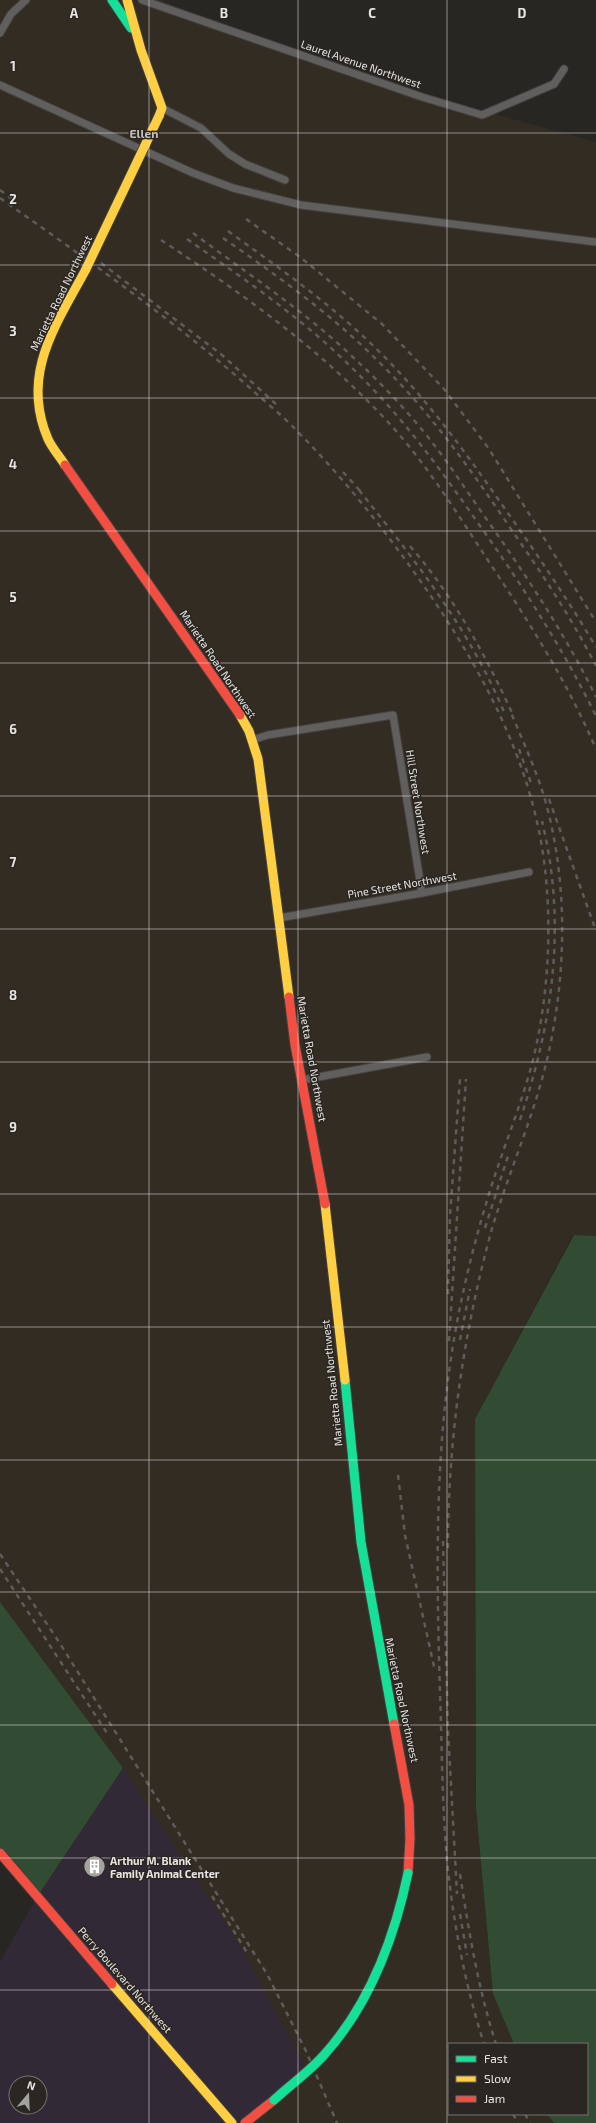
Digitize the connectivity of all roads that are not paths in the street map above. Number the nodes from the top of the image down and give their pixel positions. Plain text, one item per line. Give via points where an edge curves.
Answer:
1 (26, 0) edge
2 (112, 0) edge
3 (126, 0) edge
4 (142, 0) edge
5 (0, 33) edge
6 (137, 35) junction
7 (564, 69) dead end
8 (0, 85) edge
9 (160, 112) junction
10 (285, 180) dead end
11 (596, 242) edge
12 (252, 740) junction
13 (529, 872) dead end
14 (422, 893) junction
15 (279, 918) junction
16 (427, 1057) dead end
17 (302, 1080) junction
18 (0, 1853) edge
19 (232, 2123) edge
20 (245, 2123) edge

1 - 5 street via 11,14
2 - 3 street
2 - 6 street
3 - 6 street
4 - 7 street, Laurel Avenue Northwest via 422,97 482,115 554,84
6 - 9 street
8 - 11 street via 193,173 233,188 301,206
9 - 10 street via 200,128 229,154 245,164
9 - 12 street, Marietta Road Northwest, bridge via 86,269 45,347 38,366 36,401 49,441 238,712
12 - 14 street, Hill Street Northwest via 268,735 393,715
12 - 15 street, Marietta Road Northwest via 258,759
13 - 14 street, Pine Street Northwest
14 - 15 street, Pine Street Northwest
15 - 17 street, Marietta Road Northwest via 295,1045
16 - 17 street
17 - 20 street, Marietta Road Northwest, bridge via 330,1238 361,1542 404,1772 409,1805 410,1839 408,1874 402,1907 375,1981 349,2024 323,2056
18 - 19 street, Perry Boulevard Northwest

